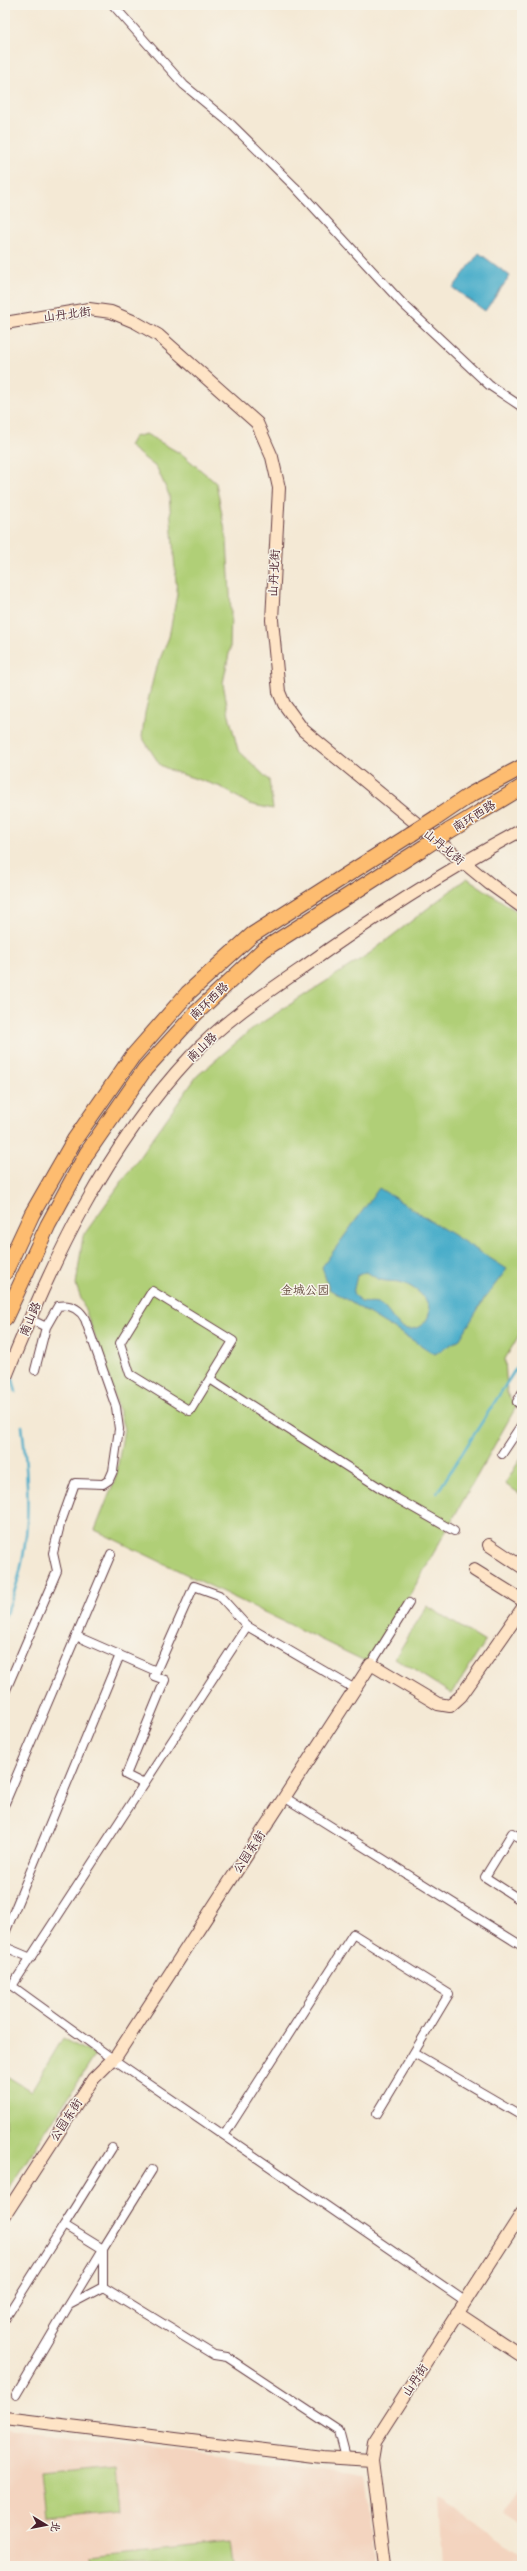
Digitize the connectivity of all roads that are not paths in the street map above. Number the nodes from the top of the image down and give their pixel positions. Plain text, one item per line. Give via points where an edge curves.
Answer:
1 (113, 5) edge
2 (5, 323) edge
3 (522, 407) edge
4 (522, 767) edge
5 (522, 787) edge
6 (522, 830) edge
7 (462, 862) junction
8 (522, 907) edge
9 (5, 1272) edge
10 (5, 1318) edge
11 (30, 1319) junction
12 (46, 1326) junction
13 (35, 1370) dead end
14 (5, 1379) edge
15 (210, 1379) junction
16 (522, 1393) edge
17 (522, 1406) edge
18 (522, 1424) edge
19 (502, 1454) dead end
20 (454, 1531) dead end
21 (489, 1546) dead end
22 (111, 1554) dead end
23 (522, 1567) edge
24 (474, 1570) dead end
25 (522, 1600) edge
26 (409, 1604) dead end
27 (522, 1609) edge
28 (247, 1626) junction
29 (76, 1636) junction
30 (120, 1655) junction
31 (371, 1664) junction
32 (156, 1671) junction
33 (355, 1689) junction
34 (5, 1692) edge
35 (144, 1784) junction
36 (284, 1797) junction
37 (5, 1804) edge
38 (522, 1839) edge
39 (522, 1901) edge
40 (5, 1933) edge
41 (522, 1946) edge
42 (5, 1947) edge
43 (31, 1958) junction
44 (414, 2053) junction
45 (113, 2059) junction
46 (377, 2114) dead end
47 (522, 2116) edge
48 (224, 2134) junction
49 (112, 2148) dead end
50 (152, 2170) dead end
51 (522, 2213) edge
52 (5, 2214) edge
53 (64, 2225) junction
54 (103, 2249) junction
55 (103, 2287) junction
56 (465, 2301) junction
57 (69, 2305) junction
58 (457, 2314) junction
59 (5, 2319) edge
60 (522, 2356) edge
61 (16, 2395) dead end
62 (5, 2418) edge
63 (346, 2458) junction
64 (372, 2460) junction
65 (385, 2566) edge

1 - 3 street via 184,85 231,124 295,187 402,303 489,385
2 - 7 street, 山丹北街 via 89,308 111,312 136,322 158,336 257,423 272,457 279,488 272,620 276,673 284,704 303,730
4 - 9 highway, 南环西路, bridge via 436,818 252,935 188,994 132,1057 75,1140 32,1214
5 - 10 highway, 南环西路, bridge via 448,831 263,950 196,1012 145,1070 87,1153 48,1225
6 - 7 street, 南山路
7 - 8 street, 山丹北街
7 - 11 street, 南山路 via 344,938 240,1012 191,1055 138,1122 93,1188
11 - 12 street
11 - 14 street, 南山路
12 - 13 street
12 - 34 street via 58,1306 69,1306 82,1314 116,1407 119,1429 113,1471 109,1480 103,1484 75,1483 53,1553 57,1570
15 - 15 street via 233,1341 152,1291 120,1343 130,1374 190,1411
15 - 20 street via 396,1498
16 - 17 street via 516,1402
18 - 19 street
21 - 23 street
22 - 29 street
24 - 25 street
26 - 31 street
27 - 31 street via 461,1696 450,1706 438,1704
28 - 32 street via 219,1595 194,1586
28 - 33 street
28 - 35 street
29 - 30 street
29 - 37 street
30 - 32 street
30 - 40 street
31 - 33 street, 公园东街
32 - 35 street via 154,1676 165,1680 126,1775
33 - 36 street, 公园东街
35 - 43 street
36 - 41 street
36 - 45 street, 公园东街
38 - 39 street via 512,1833 484,1878
42 - 43 street
43 - 45 street via 12,1986
44 - 46 street
44 - 47 street
44 - 48 street via 449,1994 353,1934
45 - 48 street
45 - 52 street, 公园东街 via 93,2079
48 - 56 street
49 - 53 street
50 - 54 street
51 - 56 street, 山丹街
53 - 54 street
53 - 59 street
54 - 55 street
54 - 57 street
55 - 57 street
55 - 63 street via 214,2355 227,2357 339,2431
56 - 58 street, 山丹街
57 - 61 street
58 - 60 street
58 - 64 street, 山丹街 via 375,2442
62 - 63 street
63 - 64 street
64 - 65 street, 山丹街

